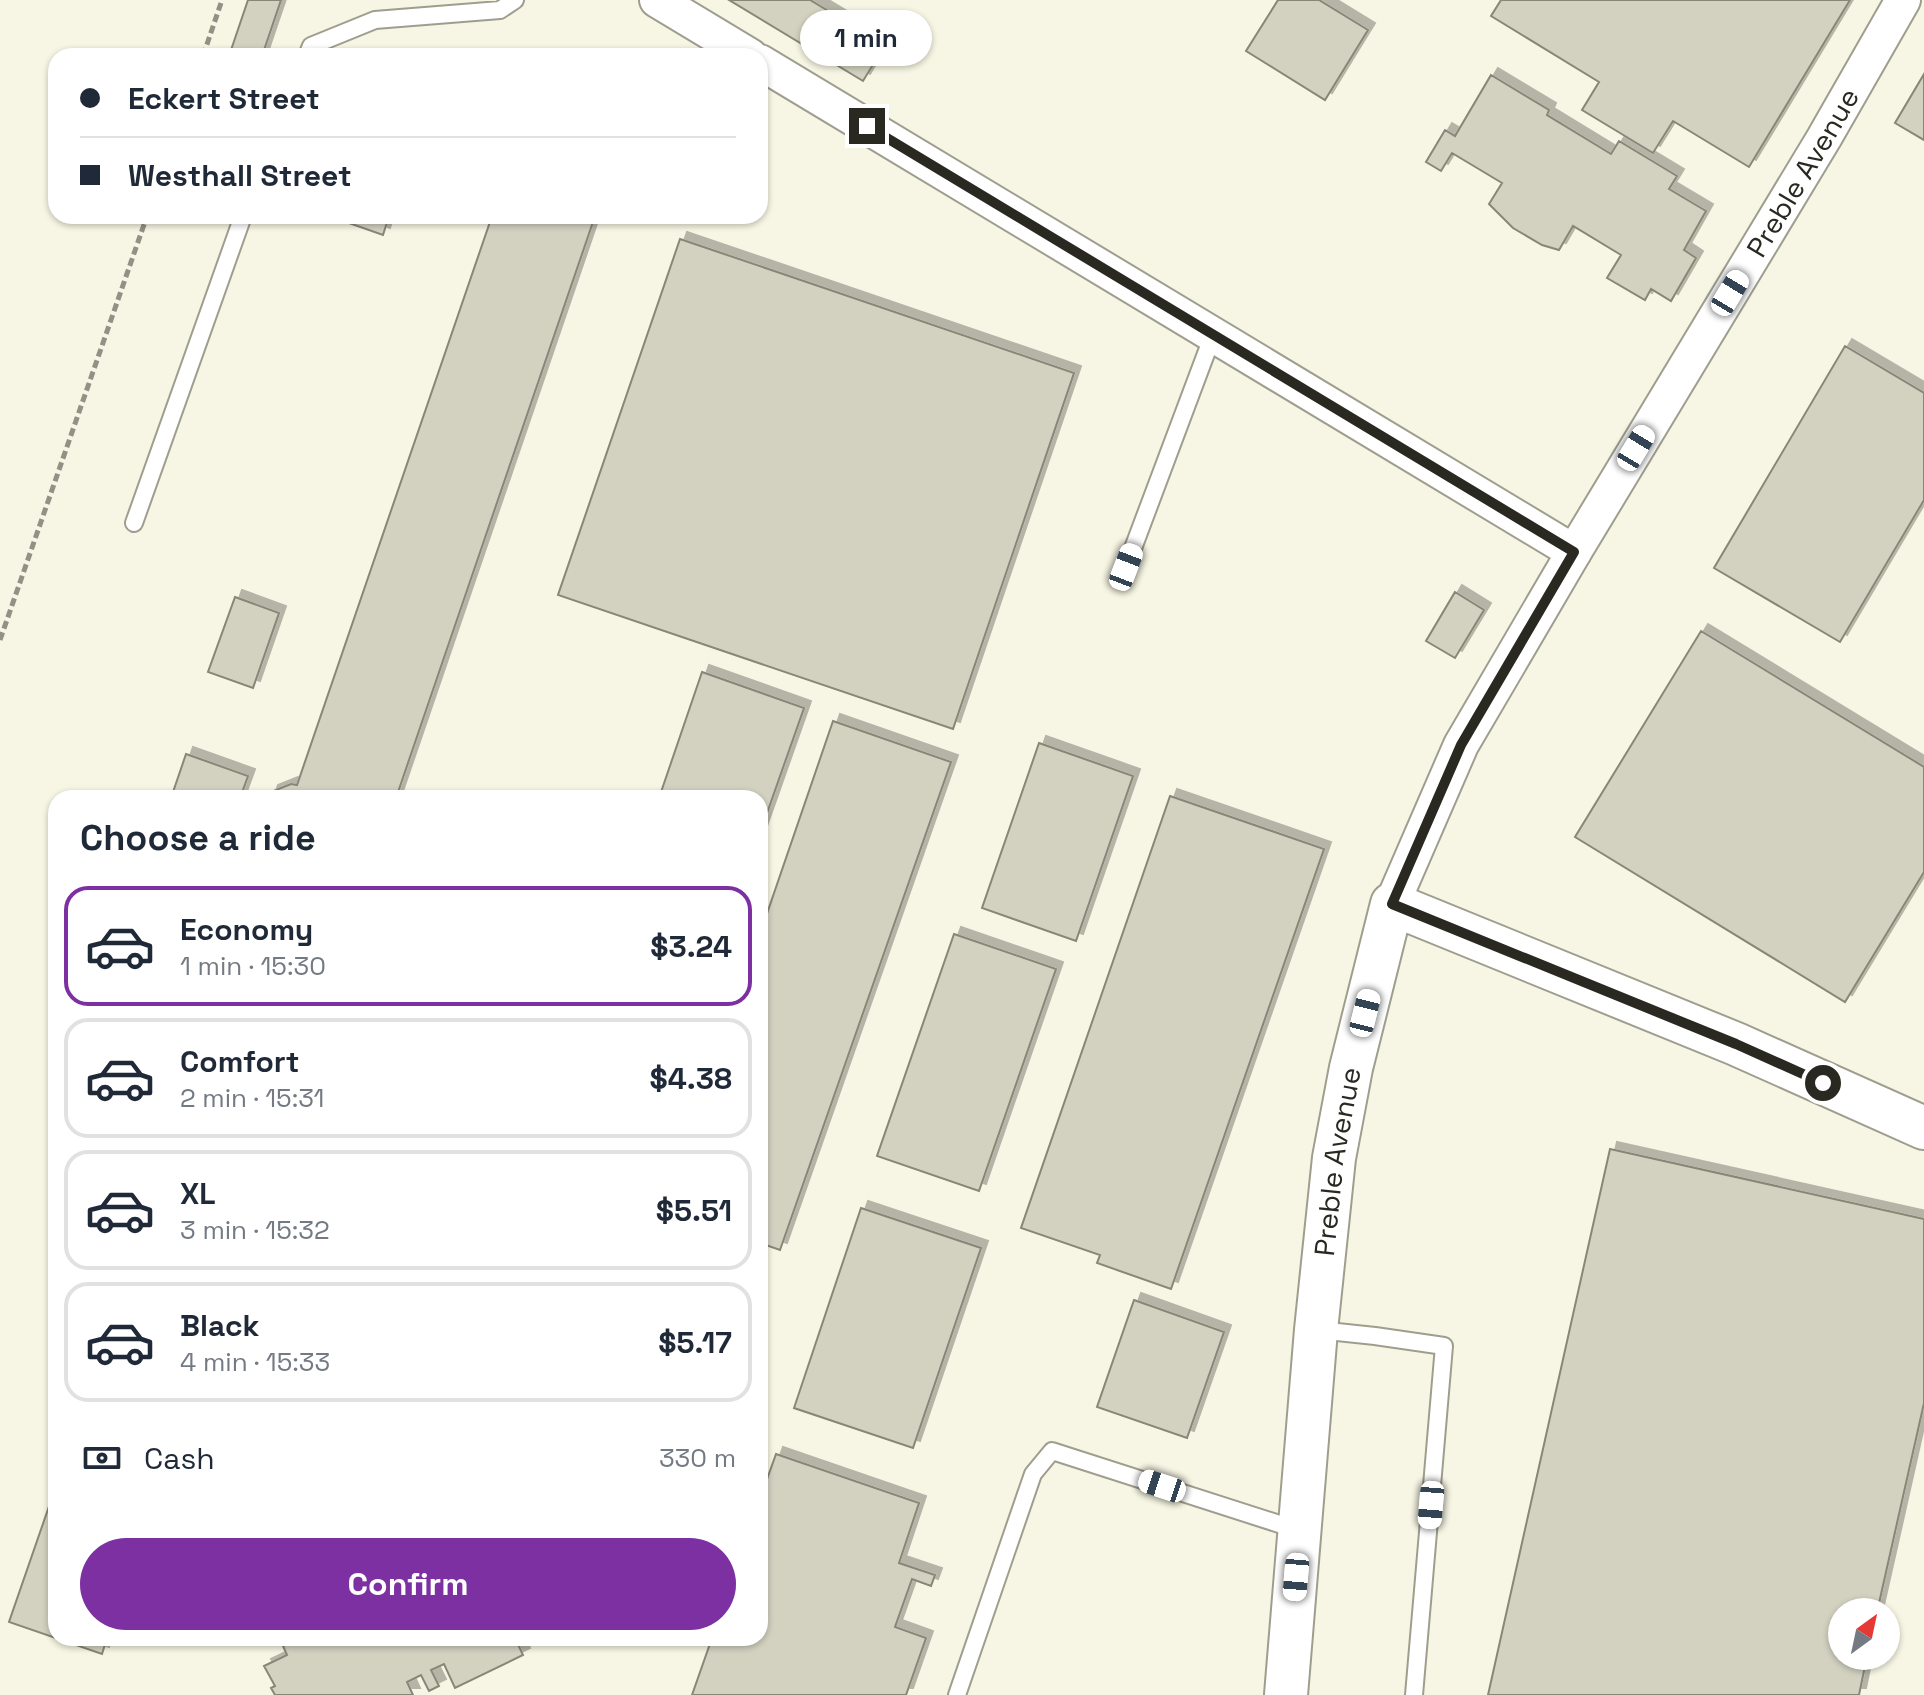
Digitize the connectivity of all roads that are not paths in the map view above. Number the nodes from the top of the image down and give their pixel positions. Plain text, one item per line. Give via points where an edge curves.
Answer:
1 (515, 0) edge
2 (657, 0) edge
3 (1903, 0) edge
4 (310, 48) edge
5 (737, 48) edge
6 (768, 67) edge
7 (240, 224) edge
8 (1213, 335) junction
9 (134, 523) dead end
10 (1574, 552) junction
11 (1126, 567) dead end
12 (1392, 904) junction
13 (1924, 1128) edge
14 (1316, 1330) junction
15 (1299, 1531) junction
16 (957, 1695) edge
17 (1286, 1695) edge
18 (1414, 1695) edge

1 - 4 lane via 500,10 375,20
2 - 5 street
3 - 10 street, Preble Avenue
6 - 8 street
7 - 9 lane
8 - 10 street
8 - 11 lane
10 - 12 street, Preble Avenue via 1461,745
12 - 13 street via 1736,1044
12 - 14 street, Preble Avenue via 1334,1158
14 - 15 street, Preble Avenue
14 - 18 lane via 1444,1346
15 - 16 lane via 1052,1451 1033,1474
15 - 17 street, Preble Avenue

